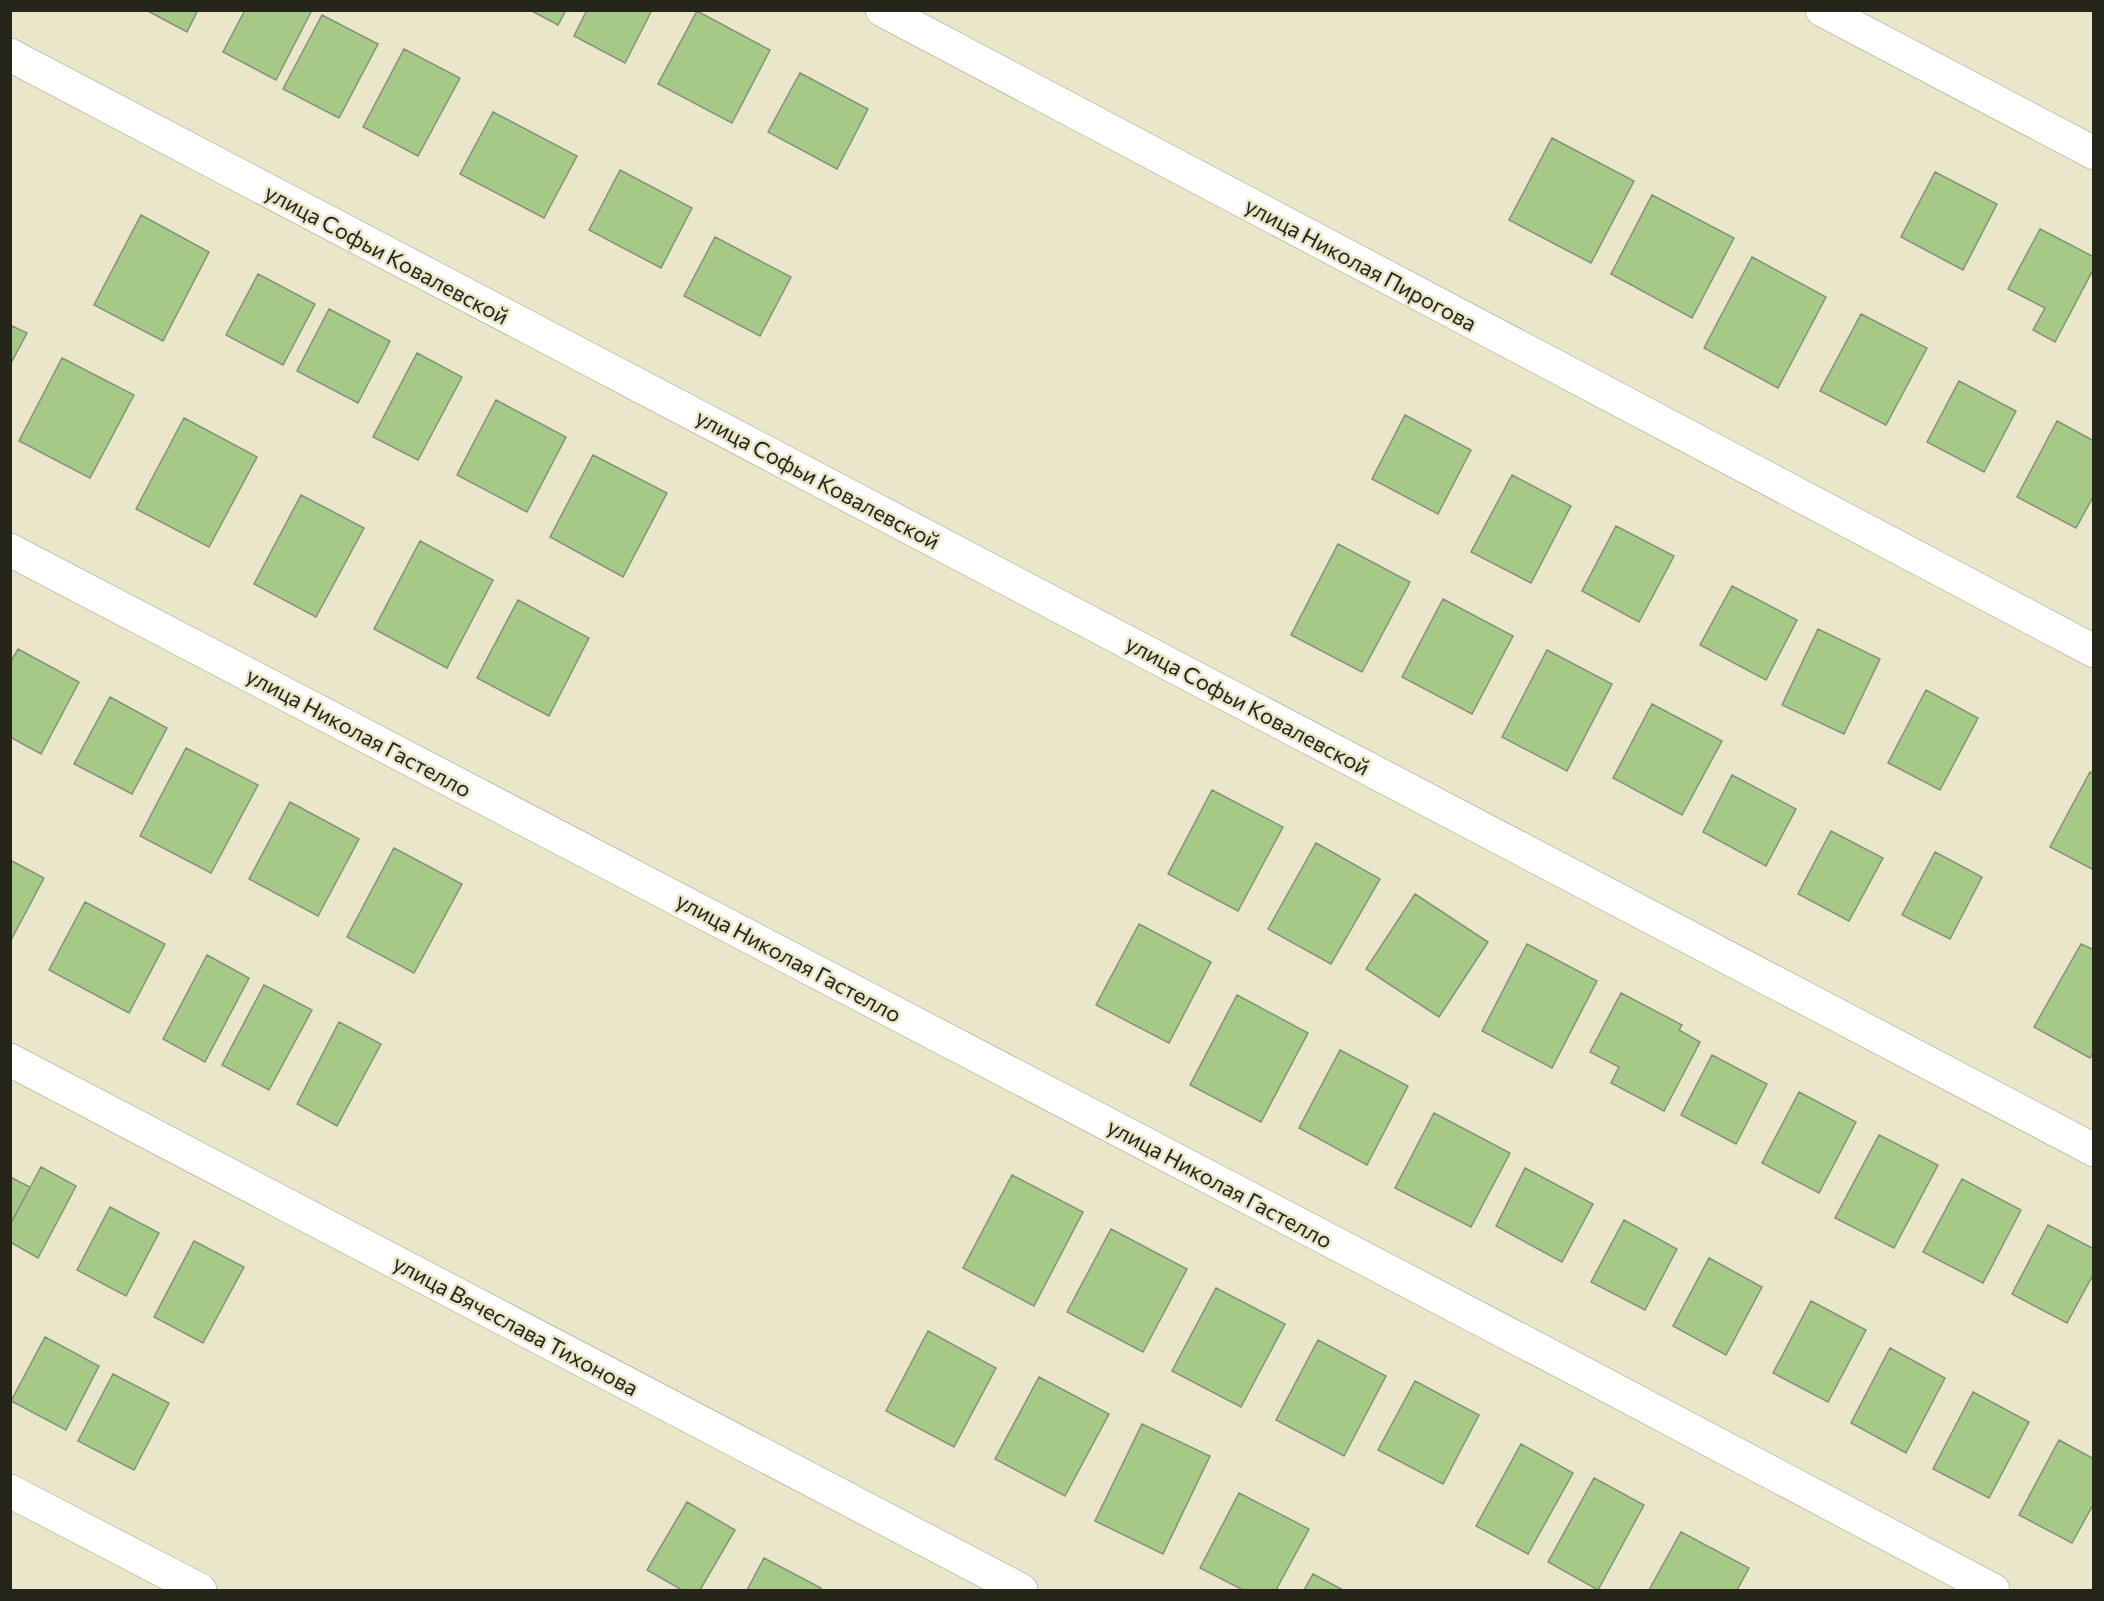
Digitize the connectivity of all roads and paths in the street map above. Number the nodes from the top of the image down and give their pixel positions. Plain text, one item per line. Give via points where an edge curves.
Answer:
1 (882, 10) edge
2 (1822, 10) edge
3 (10, 55) edge
4 (2094, 153) edge
5 (10, 550) edge
6 (2094, 651) edge
7 (10, 1060) edge
8 (2094, 1150) edge
9 (10, 1491) edge
10 (200, 1590) edge
11 (1021, 1590) edge
12 (1993, 1590) edge

1 - 6 street, улица Николая Пирогова
2 - 4 street
3 - 8 street, улица Софьи Ковалевской
5 - 12 street, улица Николая Гастелло
7 - 11 street, улица Вячеслава Тихонова
9 - 10 street

